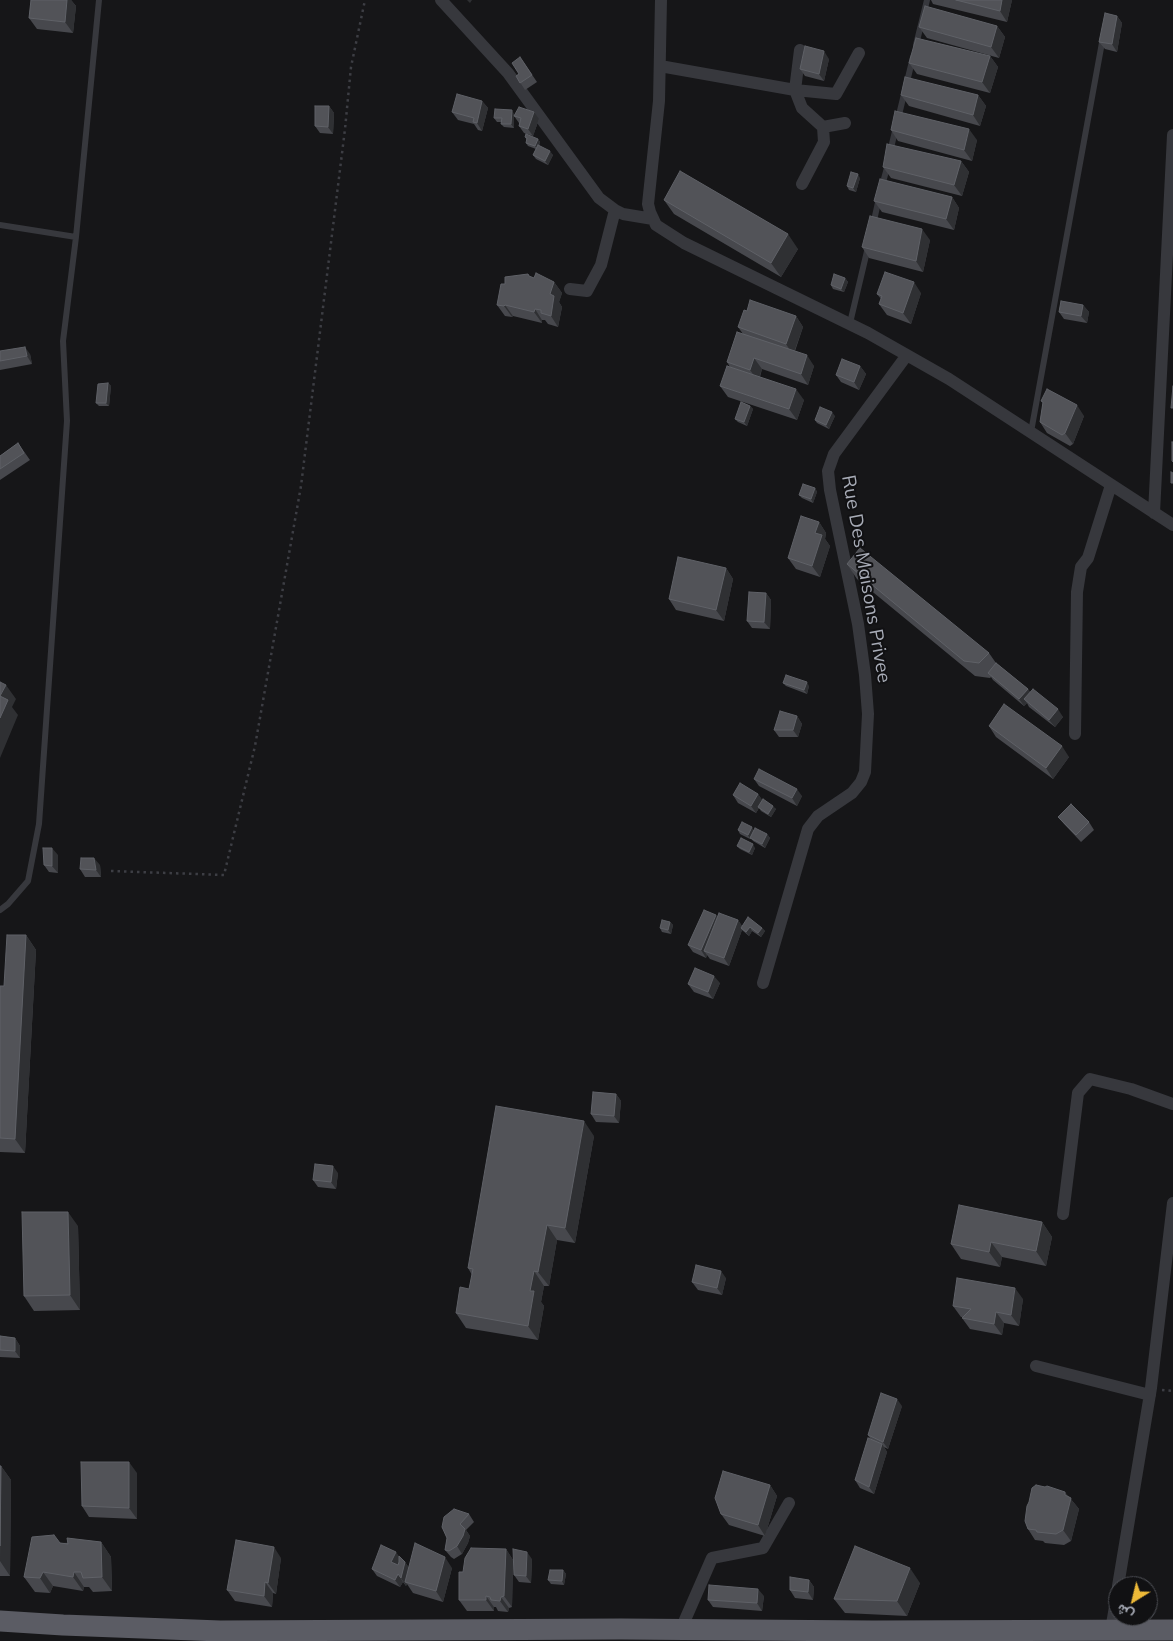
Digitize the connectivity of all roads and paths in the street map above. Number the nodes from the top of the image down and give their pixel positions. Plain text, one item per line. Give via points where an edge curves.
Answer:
1 (98, 0) edge
2 (365, 0) edge
3 (441, 0) edge
4 (660, 0) edge
5 (927, 0) edge
6 (1104, 34) edge
7 (800, 50) dead end
8 (859, 53) dead end
9 (660, 66) junction
10 (795, 90) junction
11 (844, 123) dead end
12 (823, 127) junction
13 (1173, 136) edge
14 (802, 184) dead end
15 (615, 210) junction
16 (653, 219) junction
17 (0, 225) edge
18 (872, 228) edge
19 (76, 237) junction
20 (870, 238) edge
21 (570, 289) dead end
22 (850, 324) junction
23 (907, 355) junction
24 (1031, 432) junction
25 (1111, 485) junction
26 (1154, 513) junction
27 (1173, 525) edge
28 (1075, 734) dead end
29 (111, 871) dead end
30 (0, 910) edge
31 (763, 983) dead end
32 (1173, 1104) edge
33 (1173, 1203) edge
34 (1063, 1214) dead end
35 (1036, 1366) dead end
36 (1150, 1395) junction
37 (789, 1503) dead end
38 (1120, 1576) edge
39 (0, 1621) edge
40 (1112, 1626) edge
41 (681, 1629) junction
42 (1111, 1630) junction
43 (1173, 1630) edge

1 - 19 lane
2 - 29 path via 351,66 301,486 255,746 224,875
3 - 15 street via 508,73 592,189
4 - 9 street
5 - 18 lane
6 - 24 lane
7 - 10 street
8 - 10 street via 836,94
9 - 10 street
9 - 16 street via 648,204
10 - 12 street via 802,108
11 - 12 street
12 - 14 street via 824,142
13 - 26 street
15 - 16 street via 632,217
15 - 21 street via 601,266 587,291
16 - 22 street via 664,231 684,243
17 - 19 lane
19 - 30 lane via 63,342 67,421 39,824 28,881
20 - 22 lane
22 - 23 street
23 - 24 street
23 - 31 street, Rue Des Maisons Privee via 834,454 828,470 864,668 868,714 865,772 852,793 818,816 808,829
24 - 25 street
25 - 26 street
25 - 28 street via 1088,558 1081,567 1077,592
26 - 27 street
32 - 34 street via 1090,1079 1078,1093
33 - 36 street
35 - 36 street
36 - 38 street
37 - 41 street via 763,1548 712,1558
39 - 41 highway via 220,1630
40 - 42 street
41 - 42 highway
42 - 43 highway

